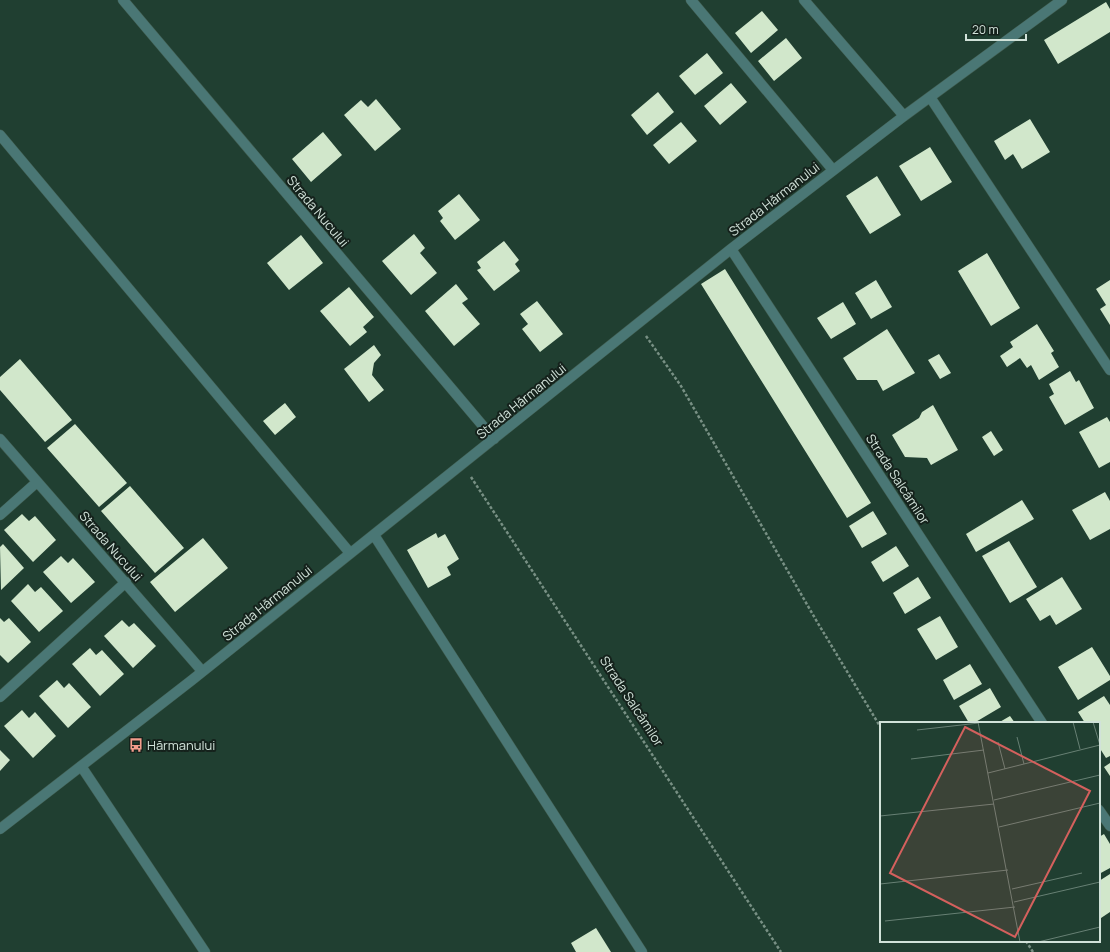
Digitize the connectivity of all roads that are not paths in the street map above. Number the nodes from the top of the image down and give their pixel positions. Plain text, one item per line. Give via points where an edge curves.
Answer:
1 (123, 0) edge
2 (691, 0) edge
3 (804, 0) edge
4 (1062, 0) edge
5 (930, 97) junction
6 (904, 116) junction
7 (0, 135) edge
8 (833, 170) junction
9 (731, 249) junction
10 (1110, 370) edge
11 (0, 439) edge
12 (494, 439) junction
13 (37, 482) junction
14 (0, 515) edge
15 (374, 535) junction
16 (350, 553) junction
17 (126, 582) junction
18 (202, 671) junction
19 (0, 697) edge
20 (1041, 722) edge
21 (81, 766) junction
22 (1100, 811) edge
23 (1110, 826) edge
24 (0, 829) edge
25 (205, 952) edge
26 (642, 952) edge

1 - 12 street, Strada Nucului
2 - 8 street
3 - 6 street
4 - 5 street, Strada Hărmanului
5 - 6 street, Strada Hărmanului
5 - 10 street
6 - 8 street, Strada Hărmanului
7 - 16 street
8 - 9 street, Strada Hărmanului
9 - 12 street, Strada Hărmanului
9 - 20 street, Strada Salcâmilor
11 - 13 street, Strada Nucului
12 - 15 street, Strada Hărmanului
13 - 14 street
13 - 17 street, Strada Nucului
15 - 16 street, Strada Hărmanului
15 - 26 street
16 - 18 street, Strada Hărmanului
17 - 18 street, Strada Nucului
17 - 19 street
18 - 21 street, Strada Hărmanului
21 - 24 street, Strada Hărmanului
21 - 25 street
22 - 23 street

